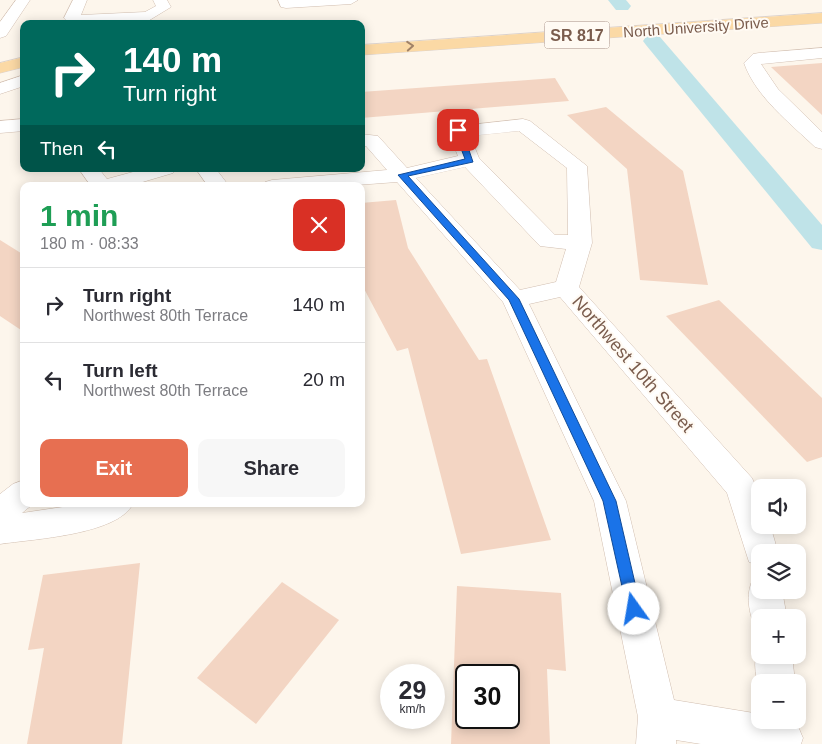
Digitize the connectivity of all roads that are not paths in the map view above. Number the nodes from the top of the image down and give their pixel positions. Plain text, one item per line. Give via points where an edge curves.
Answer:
1 (23, 0) edge
2 (160, 0) edge
3 (351, 0) edge
4 (84, 1) edge
5 (286, 2) edge
6 (822, 18) edge
7 (0, 33) edge
8 (365, 50) edge
9 (20, 52) edge
10 (0, 53) edge
11 (822, 53) edge
12 (20, 63) edge
13 (0, 68) edge
14 (20, 73) edge
15 (0, 75) edge
16 (20, 82) edge
17 (0, 89) edge
18 (20, 125) edge
19 (0, 127) edge
20 (365, 140) edge
21 (822, 143) edge
22 (470, 160) junction
23 (156, 172) edge
24 (402, 175) junction
25 (121, 182) edge
26 (319, 182) edge
27 (580, 243) junction
28 (566, 288) junction
29 (514, 299) junction
30 (20, 496) edge
31 (113, 507) edge
32 (0, 512) edge
33 (0, 530) edge
34 (760, 544) edge
35 (657, 730) edge
36 (783, 734) edge

1 - 7 street
2 - 4 street via 164,7 148,16 72,18
3 - 5 street
8 -> 6 main road, North University Drive / SR 817
9 - 10 main road
11 - 21 street via 759,58 752,64 753,72 763,84
12 - 13 main road
14 - 15 main road
16 - 17 street
18 - 19 street
20 - 24 street via 371,140
22 - 24 street
22 - 27 street via 548,241
22 - 27 street, Northwest 10th Street via 458,130 523,125 577,166
23 - 25 street
24 - 26 street
24 - 29 street
27 - 28 street, Northwest 10th Street
28 - 29 street
28 - 34 street, Northwest 10th Street via 741,487
29 - 35 street via 610,501
30 - 32 street
31 - 33 street via 98,515
35 - 36 street

